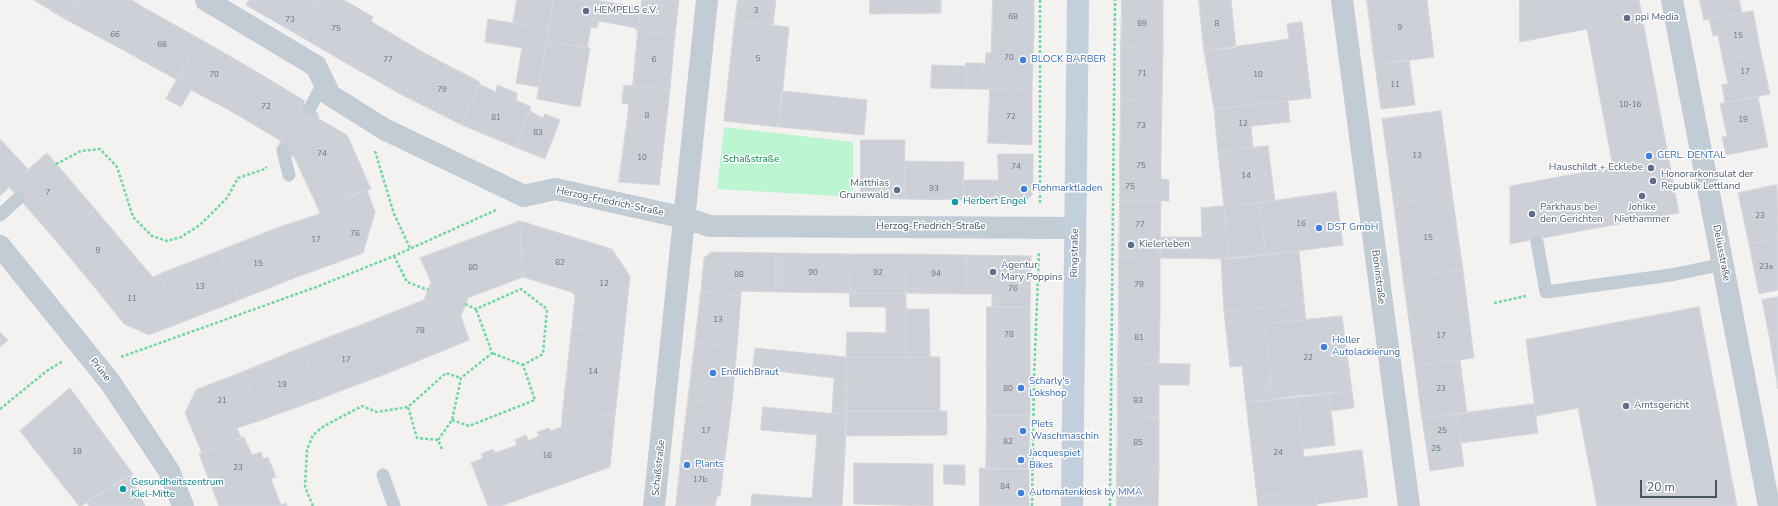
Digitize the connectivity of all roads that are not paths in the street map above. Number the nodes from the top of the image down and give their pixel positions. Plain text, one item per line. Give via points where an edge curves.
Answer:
1 (206, 0) edge
2 (707, 0) edge
3 (1078, 0) edge
4 (1342, 0) edge
5 (1672, 0) edge
6 (324, 82) junction
7 (310, 108) dead end
8 (283, 151) road end
9 (289, 175) dead end
10 (19, 198) dead end
11 (0, 215) edge
12 (685, 218) junction
13 (1075, 228) junction
14 (1537, 242) dead end
15 (0, 246) edge
16 (1724, 264) junction
17 (383, 475) dead end
18 (183, 506) edge
19 (394, 506) edge
20 (654, 506) edge
21 (1072, 506) edge
22 (1409, 506) edge
23 (1769, 506) edge

1 - 6 street, Herzog-Friedrich-Straße via 316,66
2 - 12 street, Schaßstraße
3 - 13 main road, Ringstraße
4 - 22 street, Boninstraße
5 - 16 street, Deliusstraße
6 - 7 lane
6 - 12 street, Herzog-Friedrich-Straße via 330,95 384,129 524,196 555,189
8 - 9 lane
10 - 11 lane
12 - 13 street, Herzog-Friedrich-Straße via 710,226
12 - 20 street, Schaßstraße
13 - 21 main road, Ringstraße
14 - 16 lane via 1546,292 1671,276
15 - 18 street, Prüne via 98,366 169,471
16 - 23 street, Deliusstraße
17 - 19 lane

